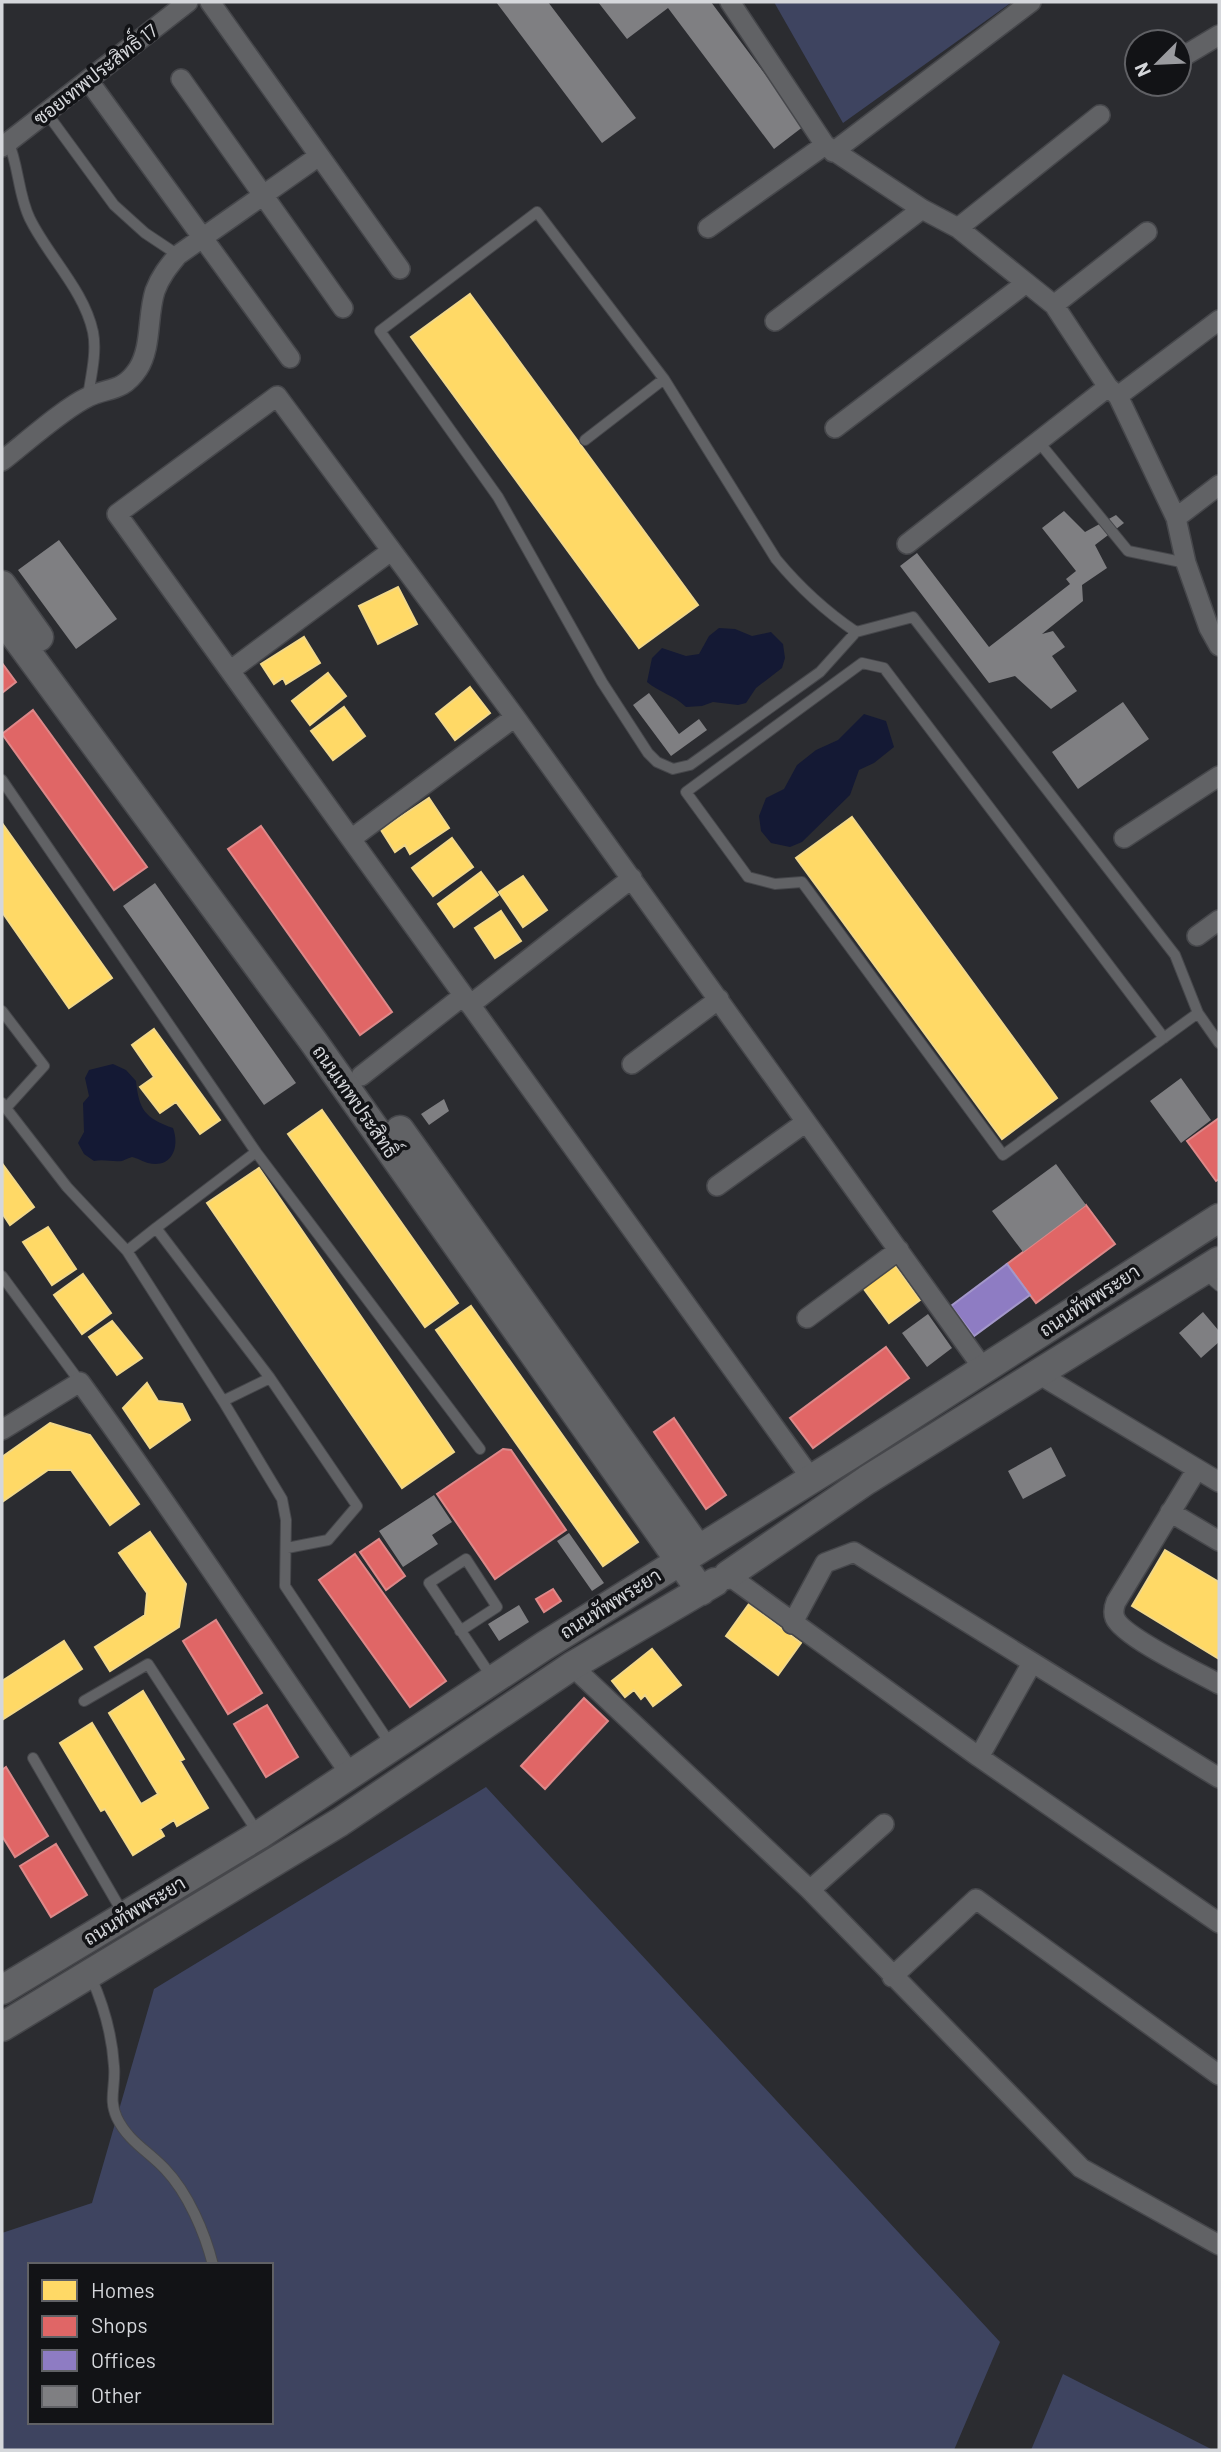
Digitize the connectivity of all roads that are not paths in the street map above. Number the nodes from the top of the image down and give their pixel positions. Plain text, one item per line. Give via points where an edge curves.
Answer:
1 (188, 2) edge
2 (210, 2) edge
3 (730, 2) edge
4 (1031, 2) edge
5 (1219, 35) edge
6 (1193, 51) edge
7 (181, 79) dead end
8 (88, 80) junction
9 (46, 112) junction
10 (1100, 115) dead end
11 (5, 144) edge
12 (829, 148) junction
13 (318, 156) junction
14 (263, 195) junction
15 (922, 209) junction
16 (708, 228) dead end
17 (958, 228) junction
18 (1147, 232) dead end
19 (201, 238) junction
20 (178, 255) junction
21 (400, 269) dead end
22 (1027, 283) junction
23 (1054, 305) junction
24 (343, 308) dead end
25 (1219, 320) edge
26 (775, 321) dead end
27 (290, 358) dead end
28 (664, 379) junction
29 (1113, 392) junction
30 (88, 397) junction
31 (835, 429) dead end
32 (585, 440) dead end
33 (1038, 441) junction
34 (2, 461) edge
35 (1219, 485) edge
36 (1176, 518) junction
37 (907, 544) dead end
38 (391, 551) junction
39 (1186, 563) junction
40 (2, 585) edge
41 (2, 618) edge
42 (1214, 624) edge
43 (856, 632) junction
44 (1219, 646) edge
45 (231, 670) junction
46 (515, 717) junction
47 (1219, 776) edge
48 (2, 780) edge
49 (1124, 838) dead end
50 (351, 839) junction
51 (632, 878) junction
52 (1219, 920) edge
53 (1196, 936) dead end
54 (719, 999) junction
55 (466, 1001) junction
56 (2, 1011) edge
57 (1198, 1013) junction
58 (1164, 1038) junction
59 (1219, 1042) edge
60 (632, 1064) dead end
61 (361, 1076) junction
62 (4, 1106) edge
63 (806, 1122) junction
64 (256, 1152) junction
65 (718, 1186) dead end
66 (1219, 1218) edge
67 (156, 1228) junction
68 (899, 1250) junction
69 (127, 1251) junction
70 (1214, 1273) edge
71 (2, 1276) edge
72 (807, 1318) dead end
73 (983, 1368) junction
74 (1037, 1373) junction
75 (270, 1378) junction
76 (80, 1382) junction
77 (223, 1401) junction
78 (2, 1430) edge
79 (480, 1449) dead end
80 (1197, 1469) junction
81 (811, 1478) junction
82 (1219, 1482) edge
83 (1170, 1512) junction
84 (1219, 1541) edge
85 (286, 1548) junction
86 (689, 1555) junction
87 (715, 1582) junction
88 (792, 1624) junction
89 (460, 1631) junction
90 (1032, 1663) junction
91 (572, 1666) junction
92 (494, 1680) junction
93 (1219, 1684) edge
94 (84, 1701) dead end
95 (393, 1748) junction
96 (979, 1757) junction
97 (33, 1758) dead end
98 (351, 1775) junction
99 (1219, 1778) edge
100 (884, 1824) dead end
101 (259, 1835) junction
102 (810, 1890) junction
103 (124, 1915) junction
104 (1219, 1923) edge
105 (89, 1973) junction
106 (892, 1977) junction
107 (2, 1990) edge
108 (2, 2027) edge
109 (1219, 2075) edge
110 (1219, 2245) edge
111 (213, 2263) edge

1 - 8 street, ซอยเทพประสิทธิ์ 17
2 - 13 street
3 - 12 street
4 - 12 street
5 - 6 street
7 - 14 street
8 - 9 street, ซอยเทพประสิทธิ์ 17
8 - 19 street
9 - 11 street, ซอยเทพประสิทธิ์ 17
9 - 20 lane via 114,205
10 - 17 street
11 - 30 lane via 16,160 28,215 93,332
12 - 15 street
12 - 16 street
13 - 14 street
13 - 21 street
14 - 19 street
14 - 24 street
15 - 17 street
15 - 26 street
17 - 22 street
18 - 23 street
19 - 20 street
19 - 27 street
20 - 30 street via 154,293 138,369 111,392
22 - 23 street
22 - 31 street
23 - 29 street
25 - 29 street
28 - 32 lane
28 - 43 lane via 776,559 812,598
28 - 43 lane via 537,212 380,331 498,497 602,682 657,762 673,769 690,765 820,672
29 - 33 street
29 - 36 street
30 - 34 street
33 - 37 street
33 - 39 lane via 1128,551
35 - 36 street
36 - 39 street
38 - 45 street
38 - 45 street via 277,396 127,506 117,514
38 - 46 street
39 - 42 street
40 - 61 main road, ถนนเทพประสิทธิ์
41 - 86 main road, ถนนเทพประสิทธิ์
42 - 44 street
43 - 57 lane via 913,617 1175,955
45 - 50 street
46 - 50 street
46 - 51 street
47 - 49 street
48 - 64 lane
50 - 55 street
51 - 54 street
51 - 55 street
52 - 53 street
54 - 60 street
54 - 63 street
55 - 61 street
55 - 81 street
56 - 62 lane via 44,1066
57 - 58 lane
57 - 59 lane
58 - 58 lane via 1003,1155 802,882 775,884 748,877 686,792 862,663 884,668
61 - 86 main road, ถนนเทพประสิทธิ์
62 - 69 lane via 67,1187
63 - 65 street
63 - 68 street
64 - 67 lane
64 - 79 lane
66 - 73 main road, ถนนทัพพระยา
67 - 69 lane
67 - 75 lane
68 - 72 street
68 - 73 street
69 - 77 lane
70 - 74 main road, ถนนทัพพระยา
71 - 76 lane
73 - 81 main road, ถนนทัพพระยา
74 - 80 street
74 - 87 main road, ถนนทัพพระยา
75 - 77 lane
75 - 85 lane via 357,1506 328,1540
76 - 78 street
76 - 98 street via 172,1508
77 - 85 lane via 282,1499
80 - 82 street
80 - 83 street
81 - 86 main road, ถนนทัพพระยา
83 - 84 street
83 - 93 street via 1116,1602 1115,1619 1135,1637
85 - 95 lane via 285,1587
86 - 87 main road, ถนนเทพประสิทธิ์
86 - 92 main road, ถนนทัพพระยา
87 - 88 street
87 - 91 main road, ถนนทัพพระยา
88 - 90 street via 825,1563 853,1552
88 - 96 street
89 - 89 lane via 429,1583 466,1559 497,1607
89 - 92 lane
90 - 96 street
90 - 99 street
91 - 102 street
91 - 105 main road, ถนนทัพพระยา via 340,1822
92 - 95 main road, ถนนทัพพระยา
94 - 101 lane via 148,1664
95 - 98 main road, ถนนทัพพระยา
96 - 104 street
97 - 103 lane
98 - 101 main road, ถนนทัพพระยา
100 - 102 street
101 - 103 main road, ถนนทัพพระยา
102 - 106 street
103 - 107 main road, ถนนทัพพระยา
105 - 108 main road, ถนนทัพพระยา
105 - 111 lane via 109,2026 115,2069 110,2100 117,2119 128,2137 177,2184
106 - 109 street via 976,1899
106 - 110 street via 1081,2168

